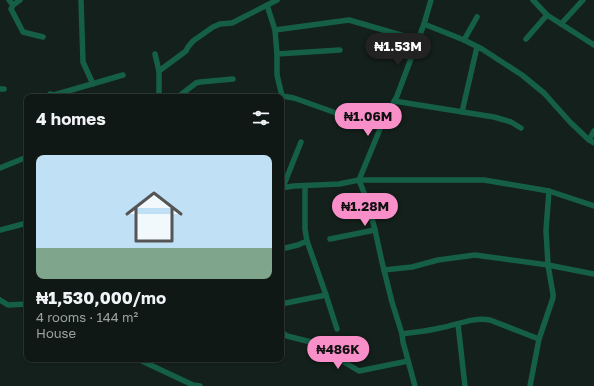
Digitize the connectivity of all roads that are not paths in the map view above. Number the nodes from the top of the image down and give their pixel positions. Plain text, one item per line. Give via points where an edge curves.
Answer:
1 (9, 0) edge
2 (20, 0) edge
3 (81, 0) edge
4 (277, 0) edge
5 (431, 0) edge
6 (533, 0) edge
7 (583, 0) edge
8 (13, 5) junction
9 (267, 5) junction
10 (547, 15) junction
11 (477, 17) dead end
12 (424, 24) junction
13 (562, 24) junction
14 (275, 30) junction
15 (43, 37) dead end
16 (526, 39) dead end
17 (418, 40) junction
18 (464, 40) junction
19 (594, 44) edge
20 (477, 47) junction
21 (340, 50) dead end
22 (156, 54) dead end
23 (277, 54) junction
24 (159, 71) junction
25 (123, 75) dead end
26 (233, 79) dead end
27 (93, 84) junction
28 (58, 94) edge
29 (159, 94) edge
30 (182, 94) edge
31 (281, 94) edge
32 (284, 98) edge
33 (394, 101) junction
34 (462, 112) junction
35 (339, 114) dead end
36 (521, 128) dead end
37 (594, 131) edge
38 (588, 140) junction
39 (301, 142) dead end
40 (594, 143) edge
41 (24, 158) edge
42 (0, 168) edge
43 (359, 180) junction
44 (284, 182) edge
45 (304, 186) junction
46 (284, 187) edge
47 (549, 191) junction
48 (594, 206) edge
49 (24, 224) edge
50 (0, 230) edge
51 (375, 230) junction
52 (330, 239) dead end
53 (307, 241) junction
54 (284, 248) edge
55 (548, 265) junction
56 (384, 270) junction
57 (594, 274) edge
58 (326, 295) junction
59 (0, 300) edge
60 (284, 303) edge
61 (24, 304) edge
62 (458, 324) junction
63 (336, 329) dead end
64 (284, 334) edge
65 (402, 334) junction
66 (539, 340) junction
67 (408, 361) junction
68 (144, 362) edge
69 (192, 386) edge
70 (200, 386) edge
71 (414, 386) edge
72 (465, 386) edge
73 (530, 386) edge

1 - 8 street
2 - 8 street
3 - 27 street via 83,62
4 - 9 street
5 - 12 street
6 - 10 street
7 - 13 street
8 - 15 street via 11,9 23,32
9 - 14 street
9 - 24 street via 232,23 213,27
10 - 13 street
10 - 16 street
11 - 18 street
12 - 17 street
12 - 18 street
13 - 19 street
14 - 17 street via 349,20
14 - 23 street
17 - 33 street
18 - 20 street
20 - 34 street
20 - 38 street via 522,75 544,93
21 - 23 street
22 - 24 street
23 - 31 street via 277,75
24 - 29 street
25 - 27 street
26 - 30 street via 200,82
27 - 28 street
32 - 35 street via 294,98
33 - 34 street
33 - 43 street
34 - 36 street via 504,119
37 - 38 street
38 - 40 street
39 - 44 street
41 - 42 street
43 - 45 street
43 - 47 street via 484,180
43 - 51 street
45 - 46 street
45 - 53 street
47 - 48 street
47 - 55 street via 546,230
49 - 50 street
51 - 52 street
51 - 56 street
53 - 54 street
53 - 58 street
55 - 56 street via 475,255
55 - 57 street
55 - 66 street via 553,298
56 - 65 street
58 - 60 street
58 - 63 street
59 - 61 street via 8,304
62 - 65 street
62 - 66 street via 481,318
62 - 72 street
64 - 67 street via 311,342 358,371
65 - 67 street
66 - 73 street
67 - 71 street
68 - 69 street
69 - 70 street

